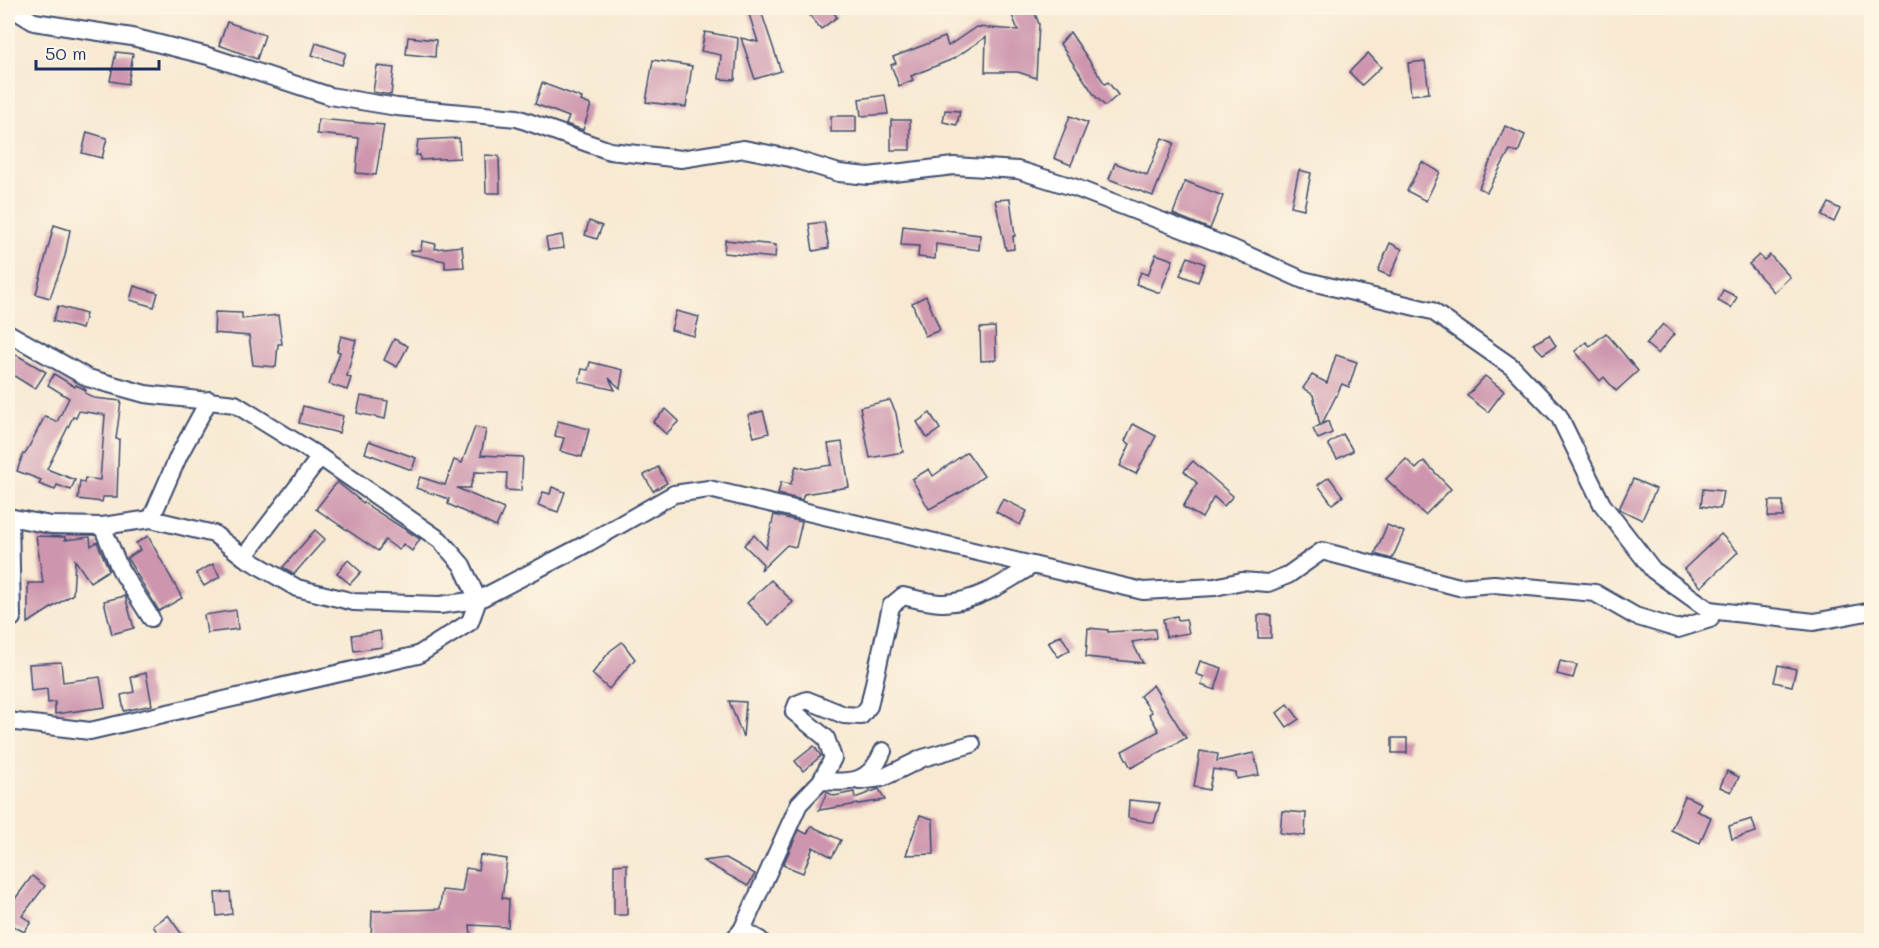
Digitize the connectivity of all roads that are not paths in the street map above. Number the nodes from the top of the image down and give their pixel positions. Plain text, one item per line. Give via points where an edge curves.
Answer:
1 (11, 8) edge
2 (8, 333) edge
3 (209, 400) junction
4 (320, 458) junction
5 (9, 517) edge
6 (151, 519) junction
7 (102, 526) junction
8 (244, 557) junction
9 (1033, 565) junction
10 (478, 600) junction
11 (1709, 610) junction
12 (1872, 610) edge
13 (12, 618) dead end
14 (151, 618) dead end
15 (8, 721) edge
16 (972, 744) dead end
17 (884, 751) dead end
18 (821, 781) junction
19 (859, 781) junction
20 (737, 935) edge
21 (760, 940) edge

1 - 11 street via 34,22 132,37 208,56 330,96 397,107 517,118 610,151 681,159 744,149 790,158 839,174 868,176 954,166 1018,170 1087,192 1303,280 1432,311 1512,367 1559,416 1602,504 1638,551 1653,570
2 - 3 street via 88,378 145,394
3 - 4 street via 235,404
3 - 6 street via 179,454
4 - 8 street
4 - 10 street via 440,540 462,565
5 - 7 street via 51,525
5 - 13 street
6 - 7 street
6 - 8 street via 214,534
7 - 14 street via 120,568
8 - 10 street via 297,588 354,602 440,605
9 - 10 street via 709,489 674,494
9 - 11 street via 1143,591 1215,587 1242,581 1268,583 1288,575 1322,552 1459,587 1494,584 1595,593 1635,616 1678,629 1710,619
9 - 18 street via 968,600 943,603 903,596 891,606 869,706 861,716 844,715 807,700 796,704 794,712 826,738 832,758
10 - 15 street via 470,622 418,656 90,730
11 - 12 street via 1814,622
16 - 19 street via 923,758 882,778
17 - 19 street via 877,765
18 - 19 street
18 - 20 street via 799,804
20 - 21 street

